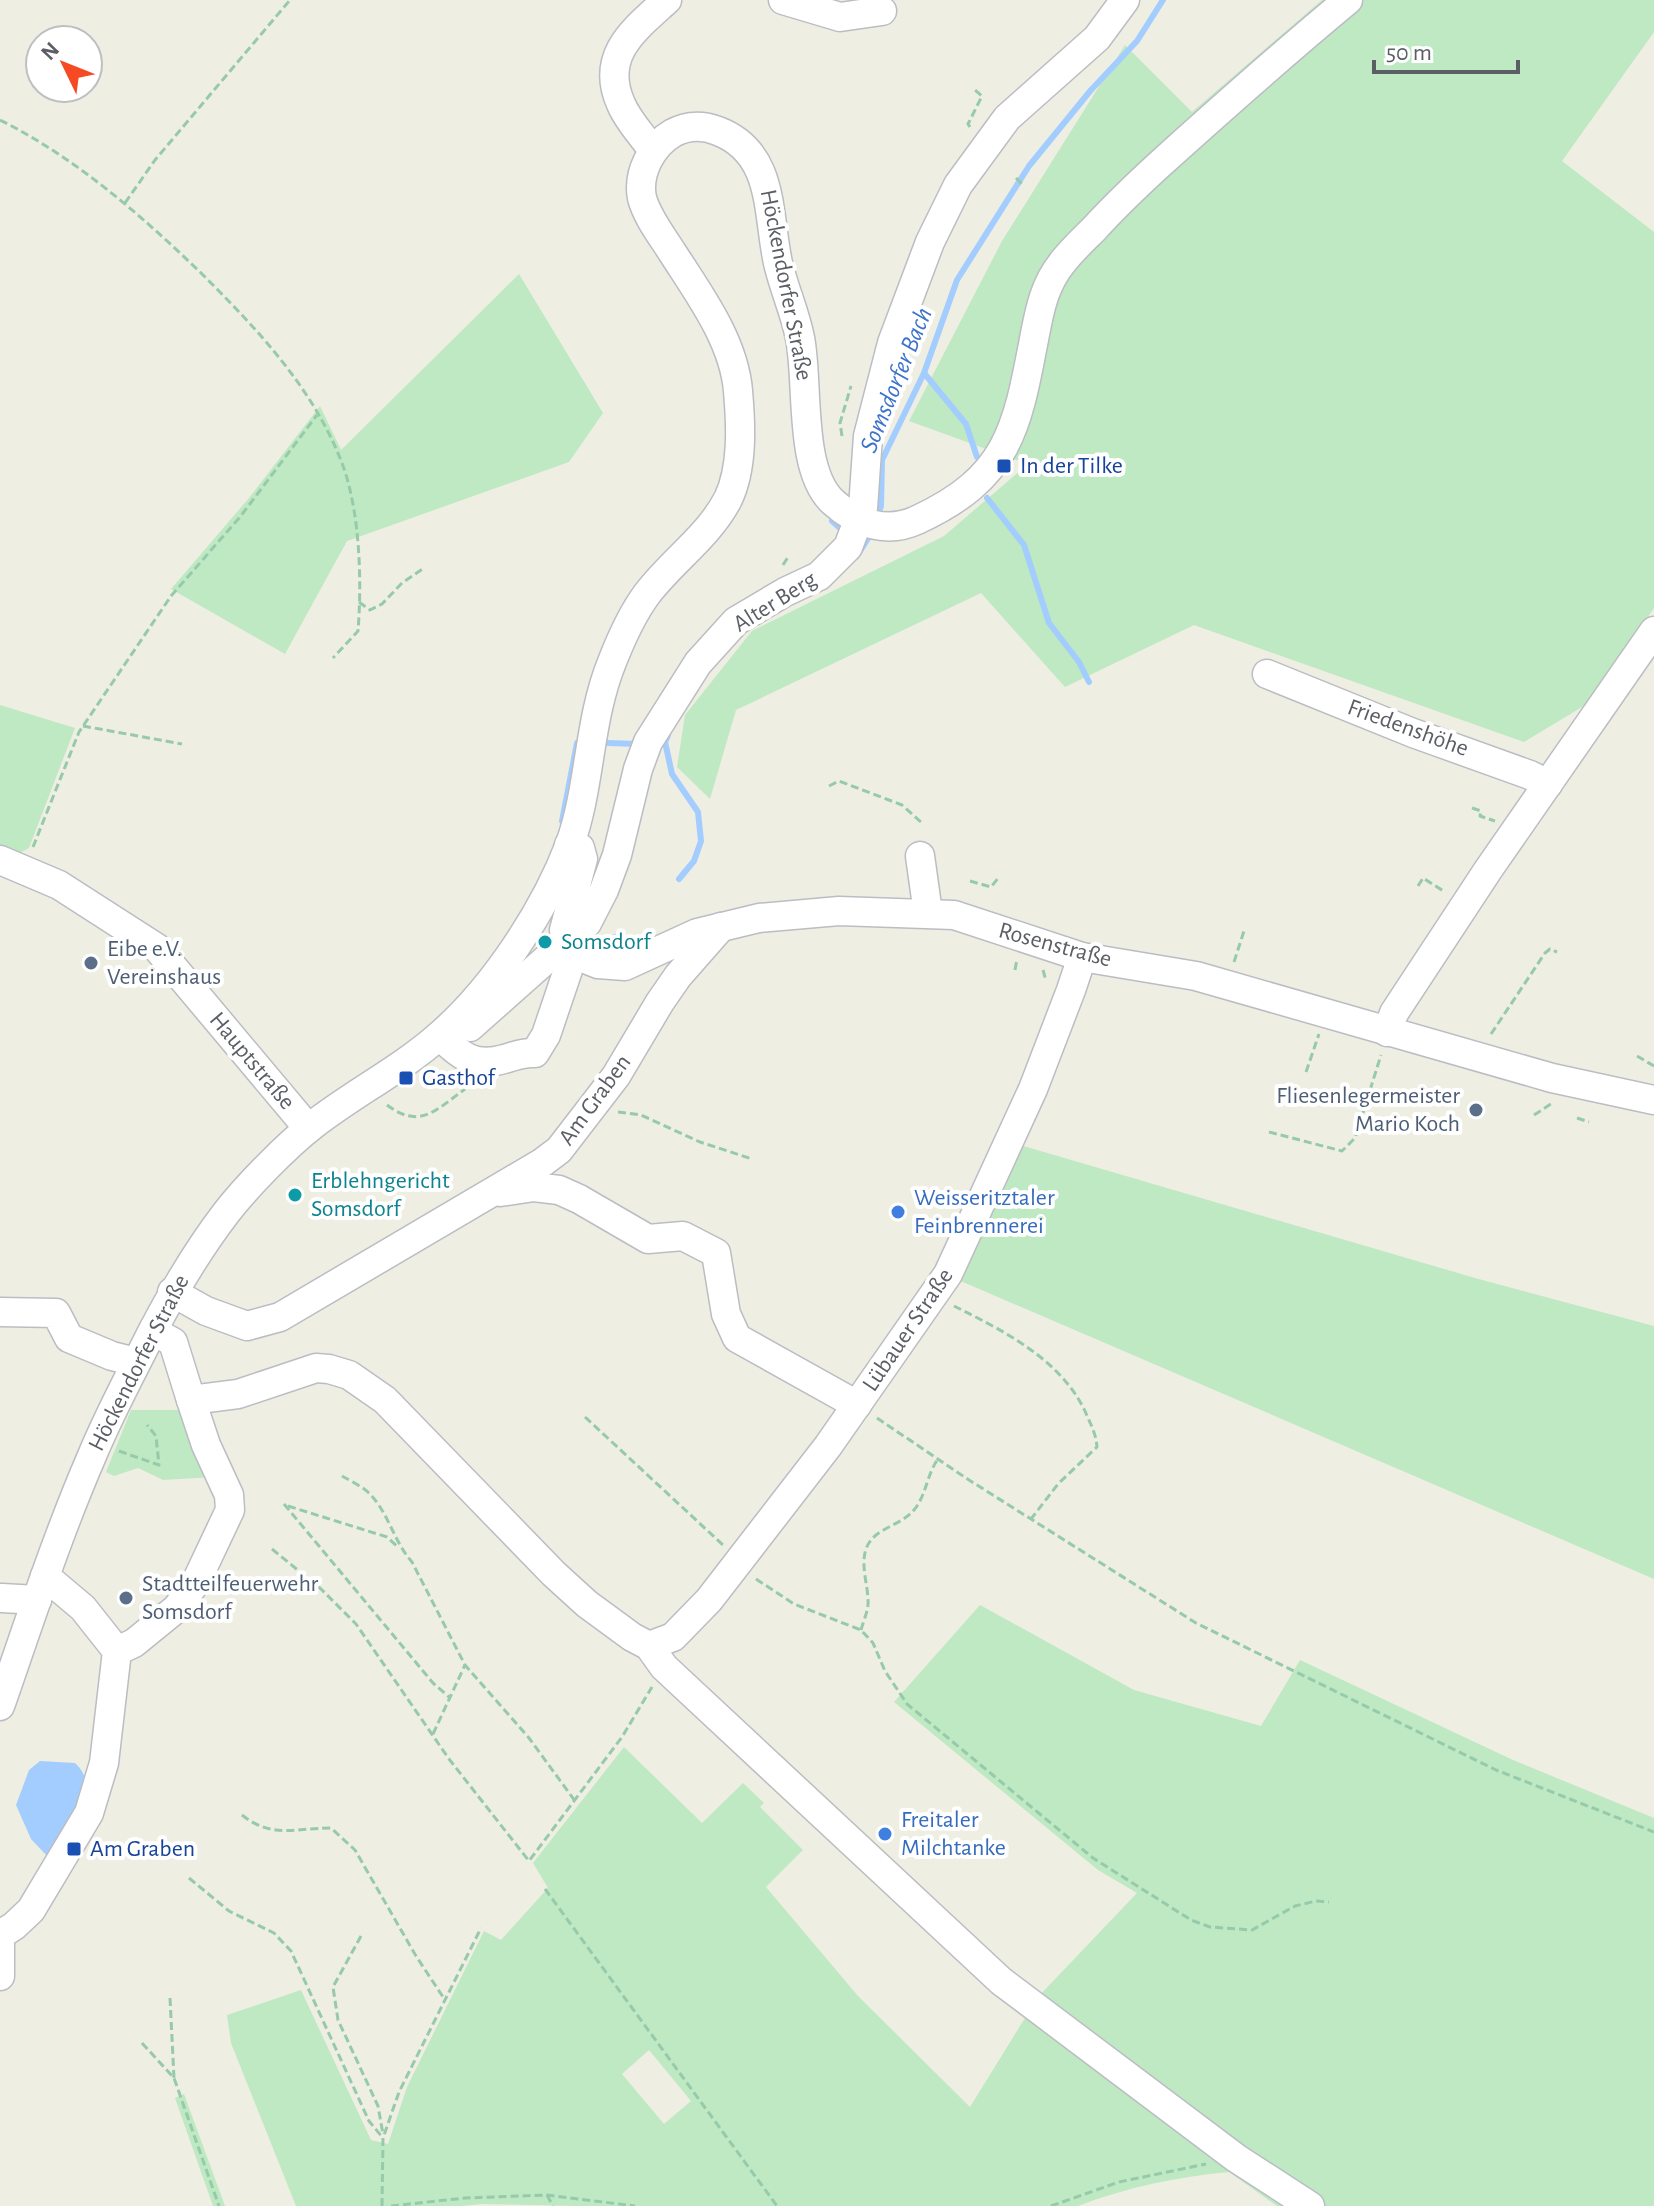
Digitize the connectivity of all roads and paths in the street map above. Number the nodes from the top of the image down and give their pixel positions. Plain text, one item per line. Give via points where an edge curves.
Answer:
1 (290, 0) edge
2 (667, 0) edge
3 (783, 0) edge
4 (1125, 0) edge
5 (1348, 0) edge
6 (882, 11) dead end
7 (974, 89) dead end
8 (0, 120) edge
9 (974, 131) dead end
10 (653, 151) junction
11 (1016, 178) dead end
12 (1022, 184) dead end
13 (125, 203) junction
14 (851, 386) dead end
15 (318, 414) junction
16 (842, 436) dead end
17 (869, 524) junction
18 (788, 557) dead end
19 (785, 562) dead end
20 (424, 568) dead end
21 (359, 602) junction
22 (1654, 631) edge
23 (333, 658) dead end
24 (1267, 674) dead end
25 (83, 726) junction
26 (182, 744) dead end
27 (1548, 784) junction
28 (829, 786) dead end
29 (1472, 808) dead end
30 (1495, 821) dead end
31 (922, 823) dead end
32 (569, 845) junction
33 (920, 856) dead end
34 (12, 865) edge
35 (999, 877) dead end
36 (970, 881) dead end
37 (1418, 886) dead end
38 (1448, 894) dead end
39 (928, 913) junction
40 (722, 926) junction
41 (1244, 931) dead end
42 (565, 944) junction
43 (1557, 952) dead end
44 (1082, 957) junction
45 (1233, 966) dead end
46 (1325, 1014) junction
47 (1387, 1032) junction
48 (444, 1040) junction
49 (1484, 1044) dead end
50 (1637, 1056) dead end
51 (1654, 1066) edge
52 (1306, 1072) dead end
53 (465, 1089) dead end
54 (1558, 1099) dead end
55 (1654, 1100) edge
56 (381, 1101) dead end
57 (641, 1115) dead end
58 (1534, 1115) dead end
59 (1577, 1118) dead end
60 (1589, 1122) dead end
61 (308, 1128) junction
62 (1269, 1132) dead end
63 (752, 1159) dead end
64 (484, 1195) junction
65 (172, 1292) junction
66 (933, 1296) junction
67 (0, 1312) edge
68 (153, 1331) junction
69 (136, 1362) junction
70 (191, 1400) junction
71 (857, 1405) junction
72 (585, 1417) dead end
73 (147, 1425) dead end
74 (112, 1448) dead end
75 (938, 1459) junction
76 (342, 1476) dead end
77 (1031, 1519) junction
78 (400, 1548) junction
79 (272, 1549) dead end
80 (740, 1560) junction
81 (41, 1588) junction
82 (2, 1598) edge
83 (861, 1630) junction
84 (117, 1651) junction
85 (656, 1656) junction
86 (465, 1665) junction
87 (449, 1697) junction
88 (0, 1706) edge
89 (433, 1735) junction
90 (575, 1801) junction
91 (242, 1815) dead end
92 (1654, 1832) edge
93 (189, 1878) dead end
94 (545, 1889) dead end
95 (1329, 1902) dead end
96 (481, 1928) dead end
97 (0, 1935) edge
98 (361, 1936) dead end
99 (0, 1944) edge
100 (0, 1976) edge
101 (170, 1998) dead end
102 (445, 2000) junction
103 (142, 2043) dead end
104 (174, 2078) junction
105 (383, 2138) junction
106 (1236, 2158) junction
107 (547, 2195) junction
108 (219, 2206) edge
109 (382, 2206) edge
110 (391, 2206) edge
111 (553, 2206) edge
112 (635, 2206) edge
113 (777, 2206) edge
114 (1051, 2206) edge
115 (1310, 2206) edge

1 - 13 path
2 - 10 street via 631,32 615,66 621,106
3 - 6 street via 840,17
4 - 17 street, Alter Berg via 1097,38 1007,118 958,185 930,242 892,343 868,436 863,508
5 - 17 street via 1130,191 1062,263 1043,295 1013,430 998,461 950,505 902,527
7 - 9 path via 982,96 968,124
8 - 13 path
10 - 17 street, Höckendorfer Straße via 669,135 695,125 746,147 758,163 766,181 780,273 801,343 816,475 821,490 839,508
10 - 32 street, Höckendorfer Straße via 641,176 643,202 732,359 740,428 736,474 728,499 709,526 645,597 611,663
11 - 12 path
13 - 15 path via 237,309 285,363
14 - 16 path via 840,423
15 - 21 path via 342,463 351,497
15 - 25 path via 240,517 171,596
17 - 42 street, Alter Berg via 819,576 736,621 698,663 648,742 604,890 587,923
18 - 19 path
20 - 21 path via 382,604 370,610
21 - 23 path via 358,631
22 - 27 street
24 - 27 street, Friedenshöhe
25 - 26 path
25 - 34 path
27 - 47 street via 1394,1013
28 - 31 path via 839,781 902,805
29 - 30 path
32 - 42 street via 580,848 583,859
32 - 48 street, Höckendorfer Straße via 508,959
33 - 39 street
34 - 61 street, Hauptstraße via 59,885 157,948
35 - 36 path via 991,887
37 - 38 path via 1423,878
39 - 40 street, Rosenstraße via 839,911
39 - 44 street, Rosenstraße via 954,915
40 - 42 street, Rosenstraße via 625,966 598,964
40 - 64 street, Am Graben via 678,976 616,1076 559,1150
41 - 45 path
42 - 48 street, Alter Berg
42 - 48 street via 568,970 563,989 535,1053 466,1059
43 - 49 path via 1545,953
44 - 46 street, Rosenstraße via 1196,976
44 - 66 street, Lübauer Straße via 1033,1089
46 - 47 street, Rosenstraße
46 - 52 path
47 - 55 street, Rosenstraße
47 - 62 path via 1355,1138 1342,1151
48 - 61 street, Höckendorfer Straße
50 - 51 path
53 - 56 path via 420,1117 405,1117
54 - 58 path
57 - 63 path
59 - 60 path
61 - 65 street, Höckendorfer Straße via 229,1209
64 - 65 street, Am Graben via 280,1317 247,1326
64 - 71 street via 534,1187 559,1190 648,1239 683,1236 716,1253 726,1314 737,1338
65 - 68 street, Höckendorfer Straße
66 - 71 street, Lübauer Straße
66 - 77 path via 1009,1335 1049,1363 1075,1390 1096,1434 1097,1447
67 - 69 street via 56,1313 69,1338
68 - 69 street, Höckendorfer Straße
68 - 70 street via 173,1342
69 - 81 street, Höckendorfer Straße via 88,1463
70 - 84 street via 229,1495 230,1510 196,1582 177,1608
70 - 85 street via 238,1394 316,1368 349,1375 385,1400 554,1574
71 - 75 path
71 - 80 street, Lübauer Straße
72 - 80 path
73 - 74 path via 156,1436 159,1465
75 - 77 path
75 - 83 path via 914,1511 867,1544 868,1609
76 - 78 path via 370,1493
77 - 92 path via 1196,1623 1496,1770
78 - 86 path
78 - 87 path via 387,1537 284,1504
79 - 89 path via 356,1624
80 - 83 path via 755,1579 794,1604
80 - 85 street, Lübauer Straße
81 - 82 street
81 - 84 street via 83,1608
81 - 88 street, Höckendorfer Straße
83 - 95 path via 907,1704 1093,1858 1191,1920 1252,1930 1295,1906
84 - 97 street via 104,1763 89,1813 31,1910
85 - 90 path via 622,1737
85 - 106 street via 1001,1981
86 - 87 path
86 - 90 path
87 - 89 path
89 - 90 path via 529,1861
91 - 102 path via 280,1833 331,1828 355,1850
93 - 105 path via 229,1911 274,1933 291,1951 369,2121
94 - 113 path
96 - 102 path
98 - 105 path via 333,1987 338,2020 378,2106
99 - 100 street
101 - 104 path
102 - 105 path via 399,2092
103 - 104 path
104 - 108 path
105 - 109 path
106 - 114 path via 1119,2182
106 - 115 street
107 - 110 path
107 - 111 path
107 - 112 path

